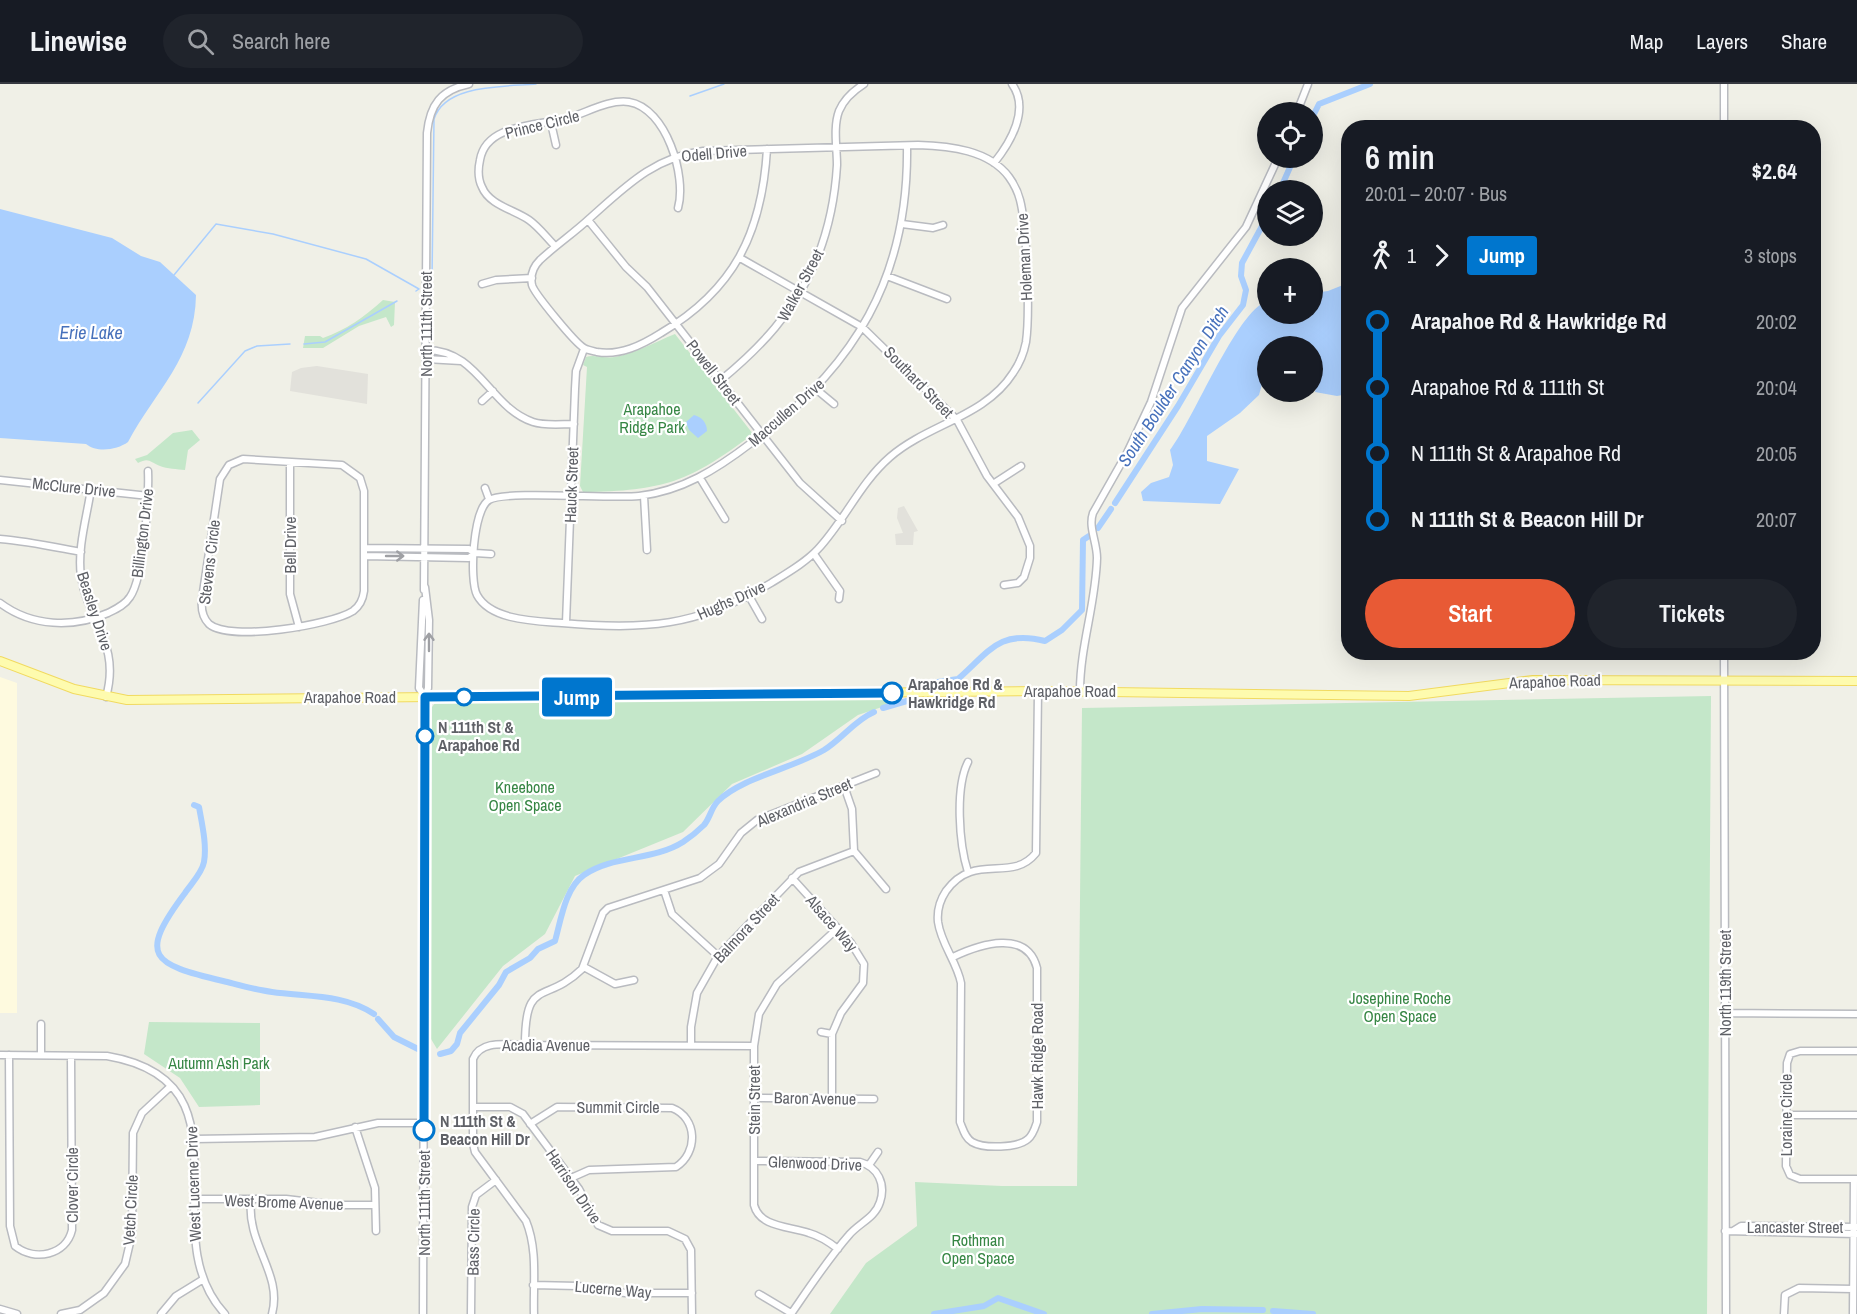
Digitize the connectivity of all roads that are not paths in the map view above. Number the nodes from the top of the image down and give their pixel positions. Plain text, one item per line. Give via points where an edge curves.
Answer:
1 (470, 84) edge
2 (864, 84) edge
3 (1012, 84) edge
4 (1308, 84) edge
5 (1724, 84) edge
6 (1301, 102) edge
7 (1724, 120) edge
8 (550, 123) junction
9 (556, 145) dead end
10 (907, 146) junction
11 (837, 147) junction
12 (767, 149) junction
13 (673, 156) junction
14 (994, 163) junction
15 (1273, 168) edge
16 (678, 208) dead end
17 (588, 220) junction
18 (902, 224) junction
19 (943, 225) dead end
20 (555, 246) junction
21 (741, 258) junction
22 (887, 276) junction
23 (532, 278) junction
24 (482, 284) dead end
25 (800, 292) junction
26 (947, 299) dead end
27 (676, 324) junction
28 (862, 327) junction
29 (584, 349) junction
30 (426, 350) junction
31 (426, 359) junction
32 (461, 361) junction
33 (721, 380) junction
34 (816, 390) junction
35 (493, 391) junction
36 (482, 400) dead end
37 (834, 404) dead end
38 (957, 420) junction
39 (574, 424) junction
40 (763, 435) junction
41 (290, 462) junction
42 (1021, 466) dead end
43 (148, 471) dead end
44 (700, 478) junction
45 (0, 480) edge
46 (993, 484) junction
47 (484, 488) dead end
48 (91, 489) junction
49 (149, 496) junction
50 (644, 496) junction
51 (570, 497) junction
52 (489, 499) junction
53 (725, 519) dead end
54 (842, 521) junction
55 (0, 539) edge
56 (364, 548) junction
57 (425, 548) junction
58 (647, 550) dead end
59 (81, 552) junction
60 (475, 553) junction
61 (491, 554) dead end
62 (814, 554) junction
63 (364, 556) junction
64 (425, 556) junction
65 (1004, 585) dead end
66 (749, 596) junction
67 (839, 599) dead end
68 (0, 603) edge
69 (97, 618) junction
70 (762, 619) dead end
71 (566, 623) junction
72 (299, 627) junction
73 (1724, 660) edge
74 (0, 661) edge
75 (1724, 679) junction
76 (1857, 681) edge
77 (1038, 691) junction
78 (1080, 691) junction
79 (106, 697) junction
80 (425, 697) junction
81 (968, 762) dead end
82 (876, 772) dead end
83 (844, 786) junction
84 (854, 851) junction
85 (969, 872) junction
86 (792, 878) junction
87 (886, 889) dead end
88 (664, 890) junction
89 (838, 928) junction
90 (718, 956) junction
91 (953, 957) junction
92 (584, 967) junction
93 (634, 980) dead end
94 (1725, 1013) junction
95 (1857, 1014) edge
96 (41, 1024) dead end
97 (821, 1032) dead end
98 (832, 1034) junction
99 (525, 1045) junction
100 (692, 1045) junction
101 (754, 1046) junction
102 (1857, 1051) edge
103 (0, 1055) edge
104 (9, 1055) junction
105 (41, 1055) junction
106 (71, 1056) junction
107 (171, 1086) junction
108 (755, 1098) junction
109 (832, 1099) junction
110 (874, 1099) dead end
111 (473, 1107) junction
112 (1786, 1115) junction
113 (1857, 1115) edge
114 (424, 1123) junction
115 (530, 1124) junction
116 (355, 1127) junction
117 (194, 1139) junction
118 (878, 1152) dead end
119 (754, 1161) junction
120 (869, 1165) junction
121 (571, 1178) junction
122 (1855, 1179) edge
123 (496, 1180) junction
124 (194, 1199) junction
125 (251, 1199) junction
126 (375, 1205) junction
127 (376, 1231) dead end
128 (1725, 1231) junction
129 (1855, 1231) edge
130 (838, 1250) junction
131 (202, 1280) junction
132 (533, 1285) junction
133 (1853, 1289) junction
134 (692, 1293) junction
135 (759, 1294) dead end
136 (0, 1309) edge
137 (17, 1314) edge
138 (61, 1314) edge
139 (161, 1314) edge
140 (225, 1314) edge
141 (272, 1314) edge
142 (423, 1314) edge
143 (471, 1314) edge
144 (534, 1314) edge
145 (692, 1314) edge
146 (791, 1314) edge
147 (1726, 1314) edge
148 (1784, 1314) edge
149 (1853, 1314) edge

1 - 30 street, North 111th Street via 440,96 428,125
2 - 11 street, Walker Street via 840,108
3 - 14 street via 1019,100 1017,123
4 - 6 street
5 - 7 street
8 - 9 street
8 - 13 street, Prince Circle via 615,102 628,102 657,119
8 - 20 street, Prince Circle via 499,134 484,148 478,168 486,194 532,222
10 - 11 street, Holeman Drive
10 - 14 street, Holeman Drive via 960,149
10 - 18 street, Maccullen Drive
11 - 12 street, Odell Drive
11 - 25 street, Walker Street via 831,212 814,265
12 - 13 street, Odell Drive
12 - 21 street via 759,211
13 - 16 street, Prince Circle via 681,187
13 - 17 street, Odell Drive via 648,168
14 - 38 street, Holeman Drive via 1010,178 1021,203 1026,346 1005,384
15 - 78 street via 1246,227 1182,308 1151,402 1092,513 1090,523 1097,561
17 - 20 street, Odell Drive
17 - 27 street, Powell Street
18 - 19 street via 933,228
18 - 22 street, Maccullen Drive
20 - 23 street, Odell Drive via 535,264
21 - 25 street, Southard Street
21 - 27 street via 709,298
22 - 26 street
22 - 28 street, Maccullen Drive
23 - 24 street via 505,278
23 - 29 street via 535,293
25 - 28 street, Southard Street
25 - 33 street, Walker Street via 766,340
27 - 29 street via 618,353
27 - 33 street, Powell Street
28 - 34 street, Maccullen Drive
28 - 38 street, Southard Street
29 - 39 street, Hauck Street via 576,371
30 - 31 street, North 111th Street
30 - 32 street via 443,350
31 - 32 street
31 - 57 street, North 111th Street
32 - 35 street
33 - 40 street, Powell Street
34 - 37 street
34 - 40 street, Maccullen Drive
35 - 36 street
35 - 39 street via 513,412 534,423
38 - 46 street, Southard Street
38 - 54 street, Hughs Drive via 892,456 864,485
39 - 51 street, Hauck Street
40 - 44 street, Maccullen Drive
40 - 54 street, Powell Street via 800,483
41 - 56 street, Stevens Circle via 342,465 363,484
41 - 72 street, Bell Drive via 290,594
41 - 72 street, Stevens Circle via 243,459 227,466 220,479 202,598 204,617 224,631 285,631
42 - 46 street
43 - 49 street, Billington Drive
44 - 50 street, Maccullen Drive
44 - 53 street
45 - 48 street, McClure Drive
46 - 65 street, Southard Street via 1018,517 1030,546 1024,577 1018,583
47 - 52 street
48 - 49 street, McClure Drive
48 - 59 street, Beasley Drive
49 - 69 street, Billington Drive via 135,587 125,603
50 - 51 street, Maccullen Drive
50 - 58 street
51 - 52 street, Maccullen Drive
51 - 71 street, Hauck Street
52 - 60 street, Hughs Drive via 476,522
54 - 62 street, Hughs Drive
55 - 59 street
56 - 57 street
56 - 63 street, Stevens Circle
57 - 60 street via 469,549
57 - 64 street, North 111th Street
59 - 69 street, Beasley Drive via 82,581
60 - 61 street
60 - 64 street via 469,558
60 - 71 street, Hughs Drive via 475,592 486,605 515,617
62 - 66 street, Hughs Drive
62 - 67 street via 840,591
63 -> 64 street
63 - 72 street, Stevens Circle via 364,591 358,606
64 - 80 street, North 111th Street via 429,620 429,688
66 - 70 street
66 - 71 street, Hughs Drive via 712,612 665,624 617,628
68 - 69 street, Billington Drive via 49,623 66,625
69 - 79 street, Beasley Drive via 111,663
73 - 75 street, North 119th Street
74 - 79 main road, Arapahoe Road
75 - 76 main road, Arapahoe Road
75 - 78 main road, Arapahoe Road via 1514,681 1409,696
75 - 94 street, North 119th Street
77 - 78 main road, Arapahoe Road
77 - 80 main road, Arapahoe Road
77 - 85 street via 1036,853 1022,866
79 - 80 main road, Arapahoe Road
80 - 114 street, North 111th Street
81 - 85 street via 962,775 961,842
82 - 83 street, Alexandria Street
83 - 84 street via 852,809
83 - 88 street, Alexandria Street via 757,820 741,833 709,873
84 - 86 street, Balmora Street
84 - 87 street
85 - 91 street, Hawk Ridge Road via 950,886 939,908 938,922
86 - 89 street, Alsace Way
86 - 90 street, Balmora Street
88 - 90 street via 672,914
88 - 92 street, Alexandria Street via 608,908
89 - 98 street, Alsace Way via 859,953 865,974 859,992 841,1013
89 - 101 street, Stein Street via 767,997 759,1014
90 - 100 street, Balmora Street via 697,993
91 - 91 street, Hawk Ridge Road via 961,983 960,1122 964,1134 972,1142 985,1145 1021,1144 1033,1134 1037,1122 1034,956 1017,944 998,944 976,946
92 - 93 street via 615,984
92 - 99 street via 576,976 532,1000 525,1014
94 - 95 street
94 - 128 street, North 119th Street
96 - 105 street
97 - 98 street
98 - 109 street, Alsace Way
99 - 100 street, Acadia Avenue
99 - 111 street, Acadia Avenue via 487,1046 476,1053
100 - 101 street, Acadia Avenue
101 - 108 street, Stein Street
102 - 112 street, Loraine Circle via 1790,1054
103 - 104 street, West Lucerne Drive
104 - 105 street, West Lucerne Drive
104 - 106 street, Clover Circle via 10,1226 15,1246 28,1254 58,1251 70,1240
105 - 106 street, West Lucerne Drive
106 - 107 street, West Lucerne Drive via 122,1059 153,1072
107 - 117 street, West Lucerne Drive via 187,1109
107 - 138 street, Vetch Circle via 142,1113 133,1133 132,1234 125,1264 113,1284 98,1298 80,1310
108 - 109 street, Baron Avenue
108 - 119 street, Stein Street
109 - 110 street, Baron Avenue
111 - 115 street, Harrison Drive via 510,1107 523,1114
111 - 123 street, Acadia Avenue via 475,1152
112 - 113 street
112 - 122 street, Loraine Circle via 1786,1166 1790,1175 1800,1179
114 - 116 street
114 - 142 street, North 111th Street
115 - 121 street, Harrison Drive
115 - 121 street, Summit Circle via 557,1107 672,1108 689,1121 691,1149 676,1167 589,1170
116 - 117 street via 315,1137
116 - 126 street via 372,1175
117 - 124 street, West Lucerne Drive
118 - 120 street
119 - 120 street, Glenwood Drive
119 - 130 street, Stein Street via 754,1205 760,1218 809,1233
120 - 130 street, Glenwood Drive via 882,1185 880,1203
121 - 134 street, Harrison Drive via 593,1219 606,1229 668,1231 685,1239 691,1250
122 - 129 street
123 - 132 street, Acadia Avenue via 531,1233
123 - 143 street, Bass Circle via 476,1195 472,1207
124 - 125 street, West Brome Avenue
124 - 131 street, West Lucerne Drive via 194,1246
125 - 126 street, West Brome Avenue
125 - 141 street via 252,1233 274,1290
126 - 127 street
128 - 129 street, Lancaster Street via 1741,1227
128 - 147 street, North 119th Street
129 - 133 street
130 - 146 street, Glenwood Drive
131 - 139 street via 176,1296
131 - 140 street, West Lucerne Drive
132 - 134 street, Lucerne Way via 625,1293
132 - 144 street, Acadia Avenue
133 - 148 street via 1799,1288 1789,1292
133 - 149 street
134 - 145 street, Harrison Drive
135 - 146 street
136 - 137 street

